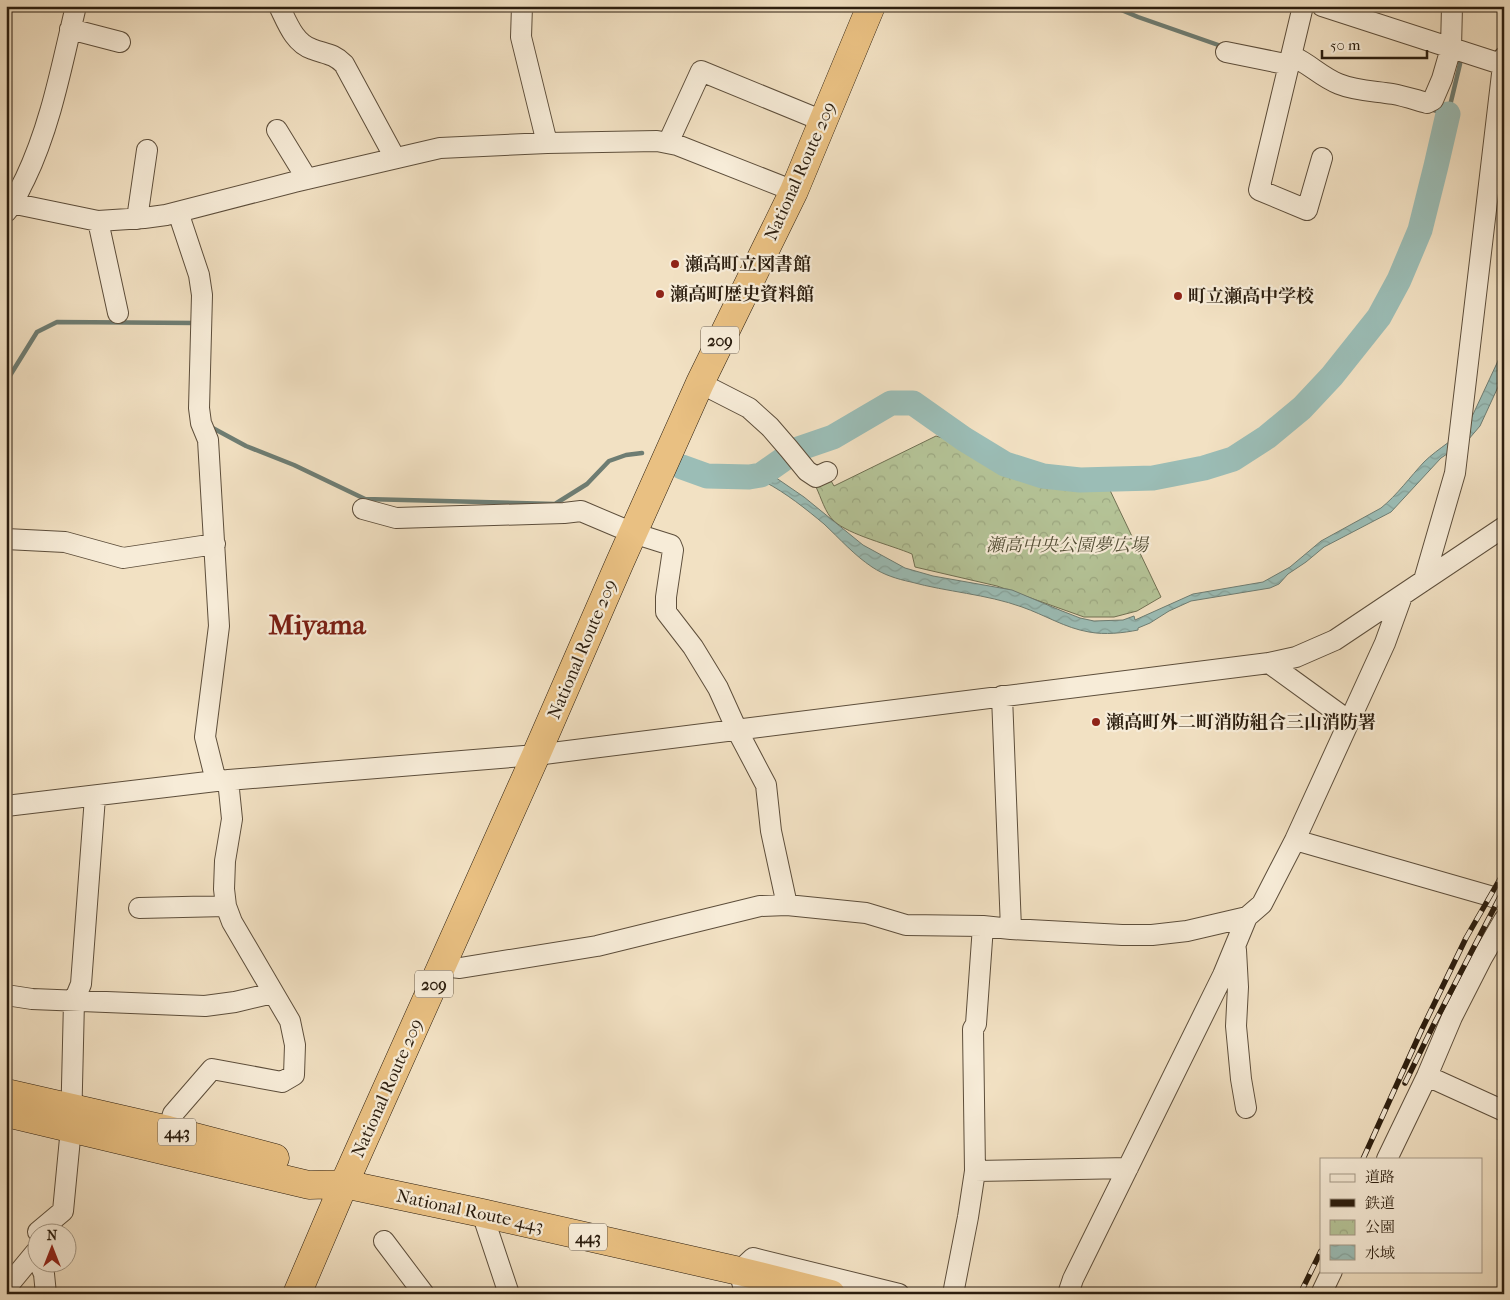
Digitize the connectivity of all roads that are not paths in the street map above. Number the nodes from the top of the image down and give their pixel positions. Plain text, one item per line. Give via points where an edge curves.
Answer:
1 (76, 6) edge
2 (279, 6) edge
3 (522, 6) edge
4 (871, 6) edge
5 (1303, 6) edge
6 (1322, 6) edge
7 (1452, 6) edge
8 (70, 29) junction
9 (120, 42) dead end
10 (1451, 48) junction
11 (1226, 52) dead end
12 (1291, 60) junction
13 (1503, 62) edge
14 (823, 121) junction
15 (277, 130) dead end
16 (547, 143) junction
17 (668, 143) junction
18 (147, 150) dead end
19 (395, 158) junction
20 (1322, 158) dead end
21 (307, 179) junction
22 (794, 191) junction
23 (9, 206) edge
24 (178, 212) junction
25 (137, 219) junction
26 (98, 221) junction
27 (118, 313) dead end
28 (700, 383) junction
29 (827, 472) dead end
30 (363, 509) dead end
31 (1502, 529) edge
32 (633, 533) junction
33 (6, 539) edge
34 (215, 544) junction
35 (1424, 580) junction
36 (1402, 596) junction
37 (1269, 662) junction
38 (1002, 696) junction
39 (1350, 721) junction
40 (737, 730) junction
41 (536, 755) junction
42 (222, 780) junction
43 (96, 796) junction
44 (6, 806) edge
45 (1295, 840) junction
46 (1504, 902) edge
47 (787, 905) junction
48 (226, 906) junction
49 (139, 908) dead end
50 (1248, 917) junction
51 (1504, 920) edge
52 (983, 926) junction
53 (1012, 929) junction
54 (1236, 945) junction
55 (442, 966) junction
56 (273, 993) junction
57 (6, 995) edge
58 (74, 1001) junction
59 (1427, 1076) junction
60 (6, 1093) edge
61 (1246, 1108) dead end
62 (1504, 1111) edge
63 (6, 1113) edge
64 (72, 1119) junction
65 (168, 1130) junction
66 (1387, 1158) edge
67 (1128, 1168) junction
68 (975, 1171) junction
69 (344, 1184) junction
70 (482, 1213) junction
71 (50, 1222) edge
72 (384, 1241) dead end
73 (28, 1267) edge
74 (739, 1271) junction
75 (43, 1272) edge
76 (1332, 1272) edge
77 (6, 1288) edge
78 (46, 1294) edge
79 (297, 1294) edge
80 (424, 1294) edge
81 (509, 1294) edge
82 (763, 1294) edge
83 (831, 1294) edge
84 (899, 1294) edge
85 (953, 1294) edge
86 (1068, 1294) edge
87 (1321, 1294) edge

1 - 8 street
2 - 19 street via 293,35 301,43 336,57 344,64
3 - 16 street via 521,37
4 - 14 highway, National Route 209 / 209
5 - 12 street
6 - 10 street
7 - 10 street
8 - 9 street
8 - 23 street via 36,156
10 - 12 street via 1442,80 1433,100 1427,103 1339,84 1304,61
10 - 13 street
11 - 12 street
12 - 20 street via 1259,190 1308,210
13 - 35 street via 1455,473
14 - 17 street via 701,71
14 - 22 highway, National Route 209 / 209
15 - 21 street
16 - 17 street
16 - 19 street via 440,148
17 - 22 street
18 - 25 street
19 - 21 street
21 - 24 street
22 - 28 highway, National Route 209 / 209
23 - 26 street
24 - 25 street
24 - 34 street via 199,275 202,295 199,408 208,440
25 - 26 street
26 - 27 street
28 - 29 street via 749,408 770,427 807,471 816,477
28 - 32 highway, National Route 209 / 209
30 - 32 street via 396,518 581,511
31 - 35 street
32 - 40 street via 671,545 666,612 693,647 718,688
32 - 41 highway, National Route 209 / 209
33 - 34 street via 65,542 123,558
34 - 42 street via 219,626 206,737
35 - 36 street
36 - 37 street via 1335,640 1296,657
36 - 39 street
37 - 38 street
37 - 39 street
38 - 40 street
38 - 53 street
39 - 45 street
40 - 41 street
40 - 47 street via 766,785 771,831
41 - 42 street
41 - 55 highway, National Route 209 / 209
42 - 43 street
42 - 48 street via 232,819 225,861
43 - 44 street
43 - 58 street via 81,984
45 - 46 street
45 - 50 street via 1262,904
47 - 52 street via 866,913 906,925
47 - 55 street via 760,906 597,946 460,968
48 - 49 street
48 - 56 street
50 - 53 street via 1187,931 1152,935
50 - 54 street
51 - 59 street via 1452,1017
52 - 53 street
52 - 68 street via 976,1024 973,1029
54 - 61 street via 1236,1026
54 - 67 street
55 - 69 highway, National Route 209 / 209
56 - 58 street via 205,1006
56 - 65 street via 290,1021 295,1045 294,1075 282,1082 212,1069 173,1114
57 - 58 street
58 - 64 street
59 - 62 street
59 - 66 street
60 - 64 highway, 443
63 - 64 highway, 443
64 - 65 highway, 443
64 - 69 highway, 443 via 309,1185
64 - 71 street via 63,1211
65 - 69 highway, 443 via 318,1170
67 - 68 street
67 - 86 street
68 - 85 street
69 - 70 highway, National Route 443 / 443
69 - 79 highway, National Route 209 / 209
70 - 74 highway, National Route 443 / 443
70 - 81 street
72 - 80 street
73 - 77 street
74 - 82 street via 744,1289
74 - 83 highway, National Route 443 / 443
74 - 84 street via 753,1258
75 - 78 street
76 - 87 street

